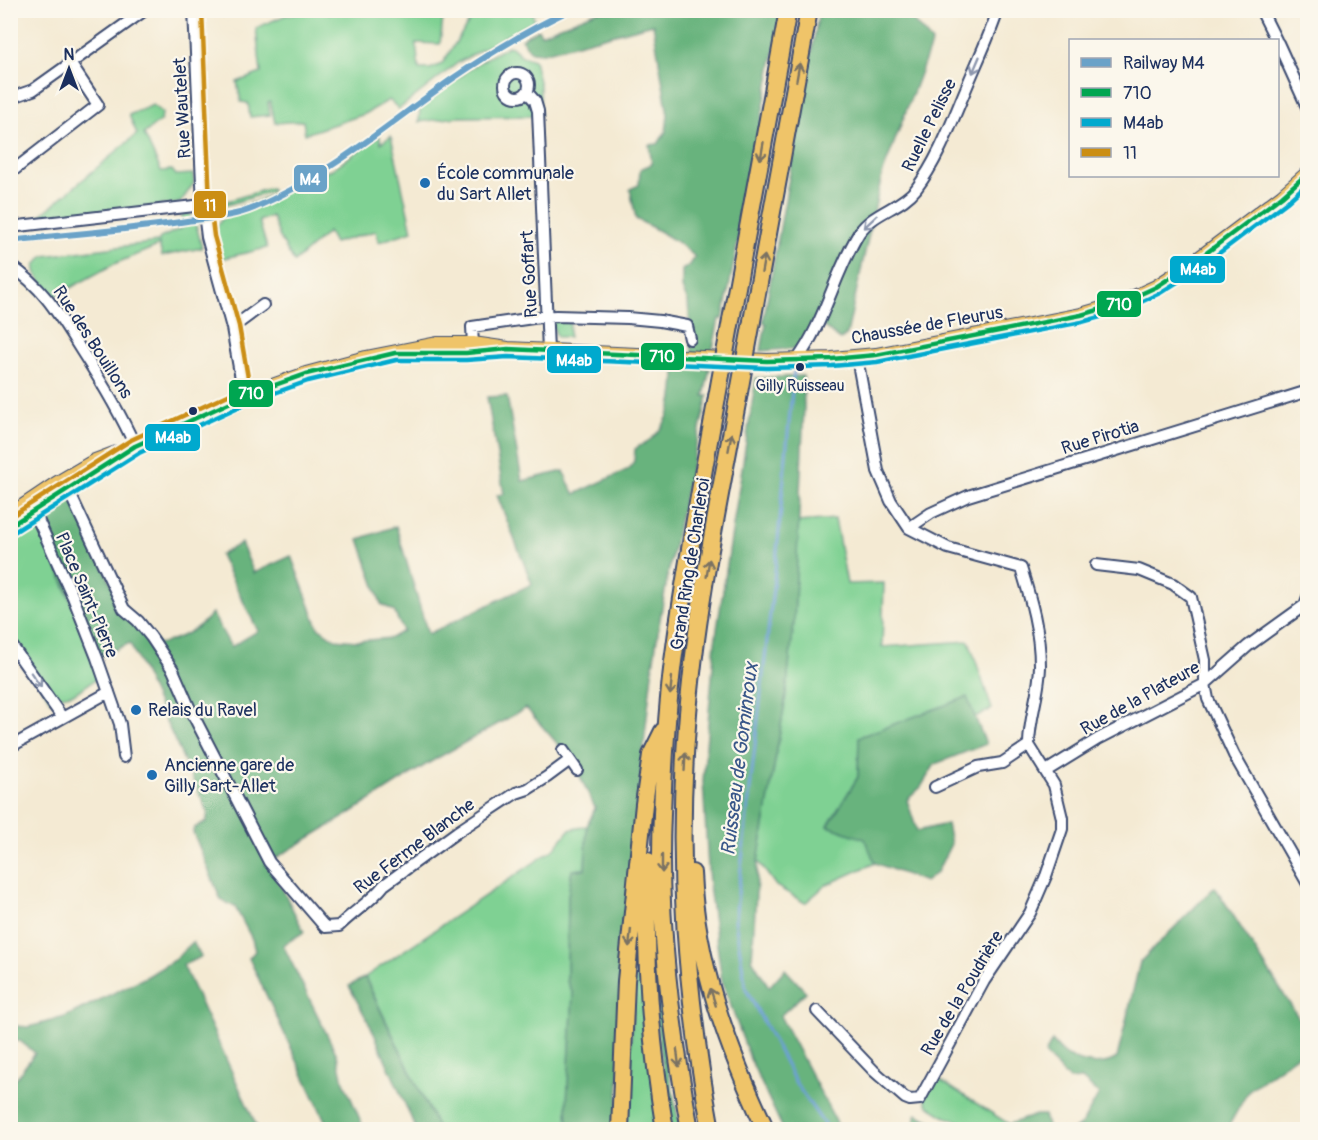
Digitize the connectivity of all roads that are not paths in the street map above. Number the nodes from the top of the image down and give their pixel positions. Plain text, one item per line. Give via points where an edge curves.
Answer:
1 (145, 10) edge
2 (194, 10) edge
3 (788, 10) edge
4 (809, 10) edge
5 (998, 10) edge
6 (1103, 10) edge
7 (1129, 10) edge
8 (1261, 10) edge
9 (1276, 39) edge
10 (1279, 46) edge
11 (70, 63) junction
12 (527, 92) dead end
13 (10, 98) edge
14 (1308, 109) edge
15 (1308, 172) edge
16 (10, 173) edge
17 (203, 205) junction
18 (10, 226) edge
19 (10, 265) edge
20 (263, 305) dead end
21 (547, 318) junction
22 (232, 328) junction
23 (690, 339) dead end
24 (473, 344) junction
25 (508, 349) junction
26 (548, 351) junction
27 (395, 353) junction
28 (857, 358) junction
29 (797, 360) junction
30 (1308, 391) edge
31 (244, 396) junction
32 (135, 446) junction
33 (66, 484) junction
34 (34, 511) junction
35 (10, 515) edge
36 (10, 526) edge
37 (909, 528) junction
38 (1096, 565) dead end
39 (1306, 601) edge
40 (10, 644) edge
41 (1205, 684) junction
42 (109, 692) junction
43 (62, 717) junction
44 (667, 722) junction
45 (1029, 744) junction
46 (10, 747) edge
47 (563, 750) dead end
48 (651, 755) junction
49 (124, 757) dead end
50 (570, 760) junction
51 (577, 770) dead end
52 (1046, 771) junction
53 (934, 787) dead end
54 (682, 820) junction
55 (1308, 885) edge
56 (817, 1011) dead end
57 (620, 1130) edge
58 (665, 1130) edge
59 (690, 1130) edge
60 (711, 1130) edge
61 (766, 1130) edge

1 - 11 street
2 - 17 street, Rue Wautelet
3 -> 44 highway, Grand Ring de Charleroi, bridge via 686,574
54 -> 4 highway, Grand Ring de Charleroi, bridge via 695,653
5 -> 29 street, Ruelle Pelisse via 940,147 915,189 860,231 810,342
6 - 7 street
8 - 9 street
10 - 14 street
11 - 13 street via 33,90
11 - 16 street via 98,105
12 - 21 street, Rue Goffart via 538,111
15 - 28 main road, Chaussée de Fleurus via 1193,262 1156,287 1119,304 1081,315
17 - 18 street
17 - 22 street, Rue Wautelet via 207,237
19 - 32 street, Rue des Bouillons via 27,276 52,303 114,401
20 - 22 street
21 - 23 street via 660,321 687,326
21 - 24 street via 472,327
21 - 26 street, Rue Goffart
22 - 31 street
24 - 25 main road, Chaussée de Fleurus
24 - 27 main road, Chaussée de Fleurus via 437,344
25 - 26 main road, Chaussée de Fleurus
25 - 27 main road, Chaussée de Fleurus
26 - 29 main road, Chaussée de Fleurus
27 - 31 main road, Chaussée de Fleurus via 306,374
28 - 29 main road, Chaussée de Fleurus
28 - 37 street via 878,471
30 - 37 street, Rue Pirotia via 968,496
31 - 32 main road, Chaussée de Fleurus
32 - 33 main road, Chaussée de Fleurus via 95,461
33 - 34 main road, Chaussée de Fleurus
33 - 35 main road, Chaussée de Fleurus
33 - 50 street, Rue Ferme Blanche via 124,609 151,637 173,670 269,862 325,927 339,926 384,885
34 - 36 main road, Chaussée de Fleurus
34 - 42 street, Place Saint-Pierre via 73,597
37 - 45 street via 948,548 1022,568 1036,621 1040,666
38 - 41 street via 1139,570 1173,584 1191,597 1205,660
39 - 41 street, Rue de la Plateure
40 -> 43 street
41 - 52 street, Rue de la Plateure via 1098,739
41 - 55 street via 1234,755
42 - 43 street
42 - 49 street, Place Saint-Pierre via 120,724
43 - 46 street
44 - 48 highway
44 -> 59 highway, Grand Ring de Charleroi via 661,816 662,905 679,1070
45 - 52 street, Rue de la Poudrière
45 - 53 street via 1002,763 978,767
47 - 50 street
48 -> 57 highway via 626,981
48 - 58 highway via 646,933 655,1067
50 - 51 street
52 - 56 street, Rue de la Poudrière via 1054,784 1062,818 1047,876 1030,913 984,981 920,1099 910,1100 897,1091
54 - 60 highway, Grand Ring de Charleroi via 689,984
61 -> 54 highway via 728,1043 708,983 691,846

